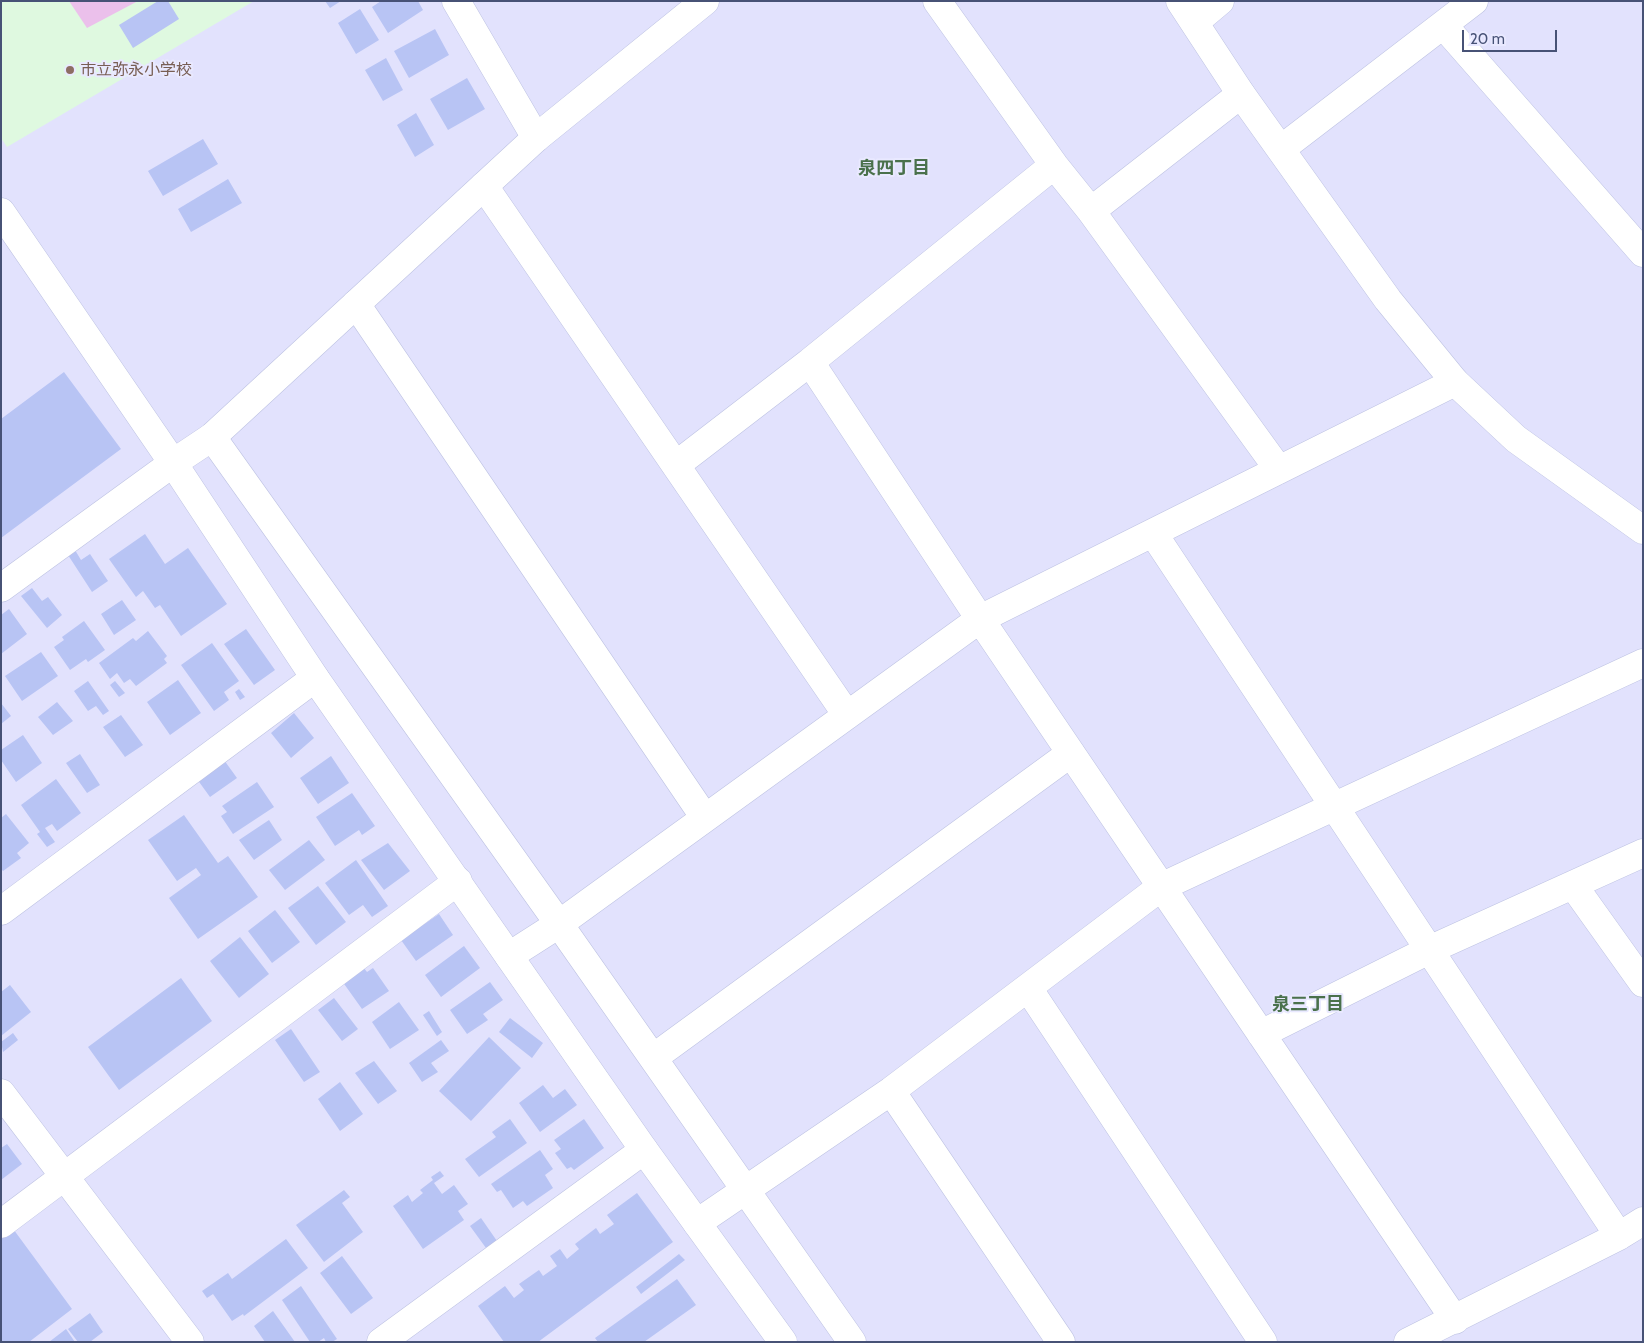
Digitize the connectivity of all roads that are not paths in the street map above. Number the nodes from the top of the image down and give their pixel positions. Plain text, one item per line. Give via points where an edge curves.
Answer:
1 (456, 1) edge
2 (706, 1) edge
3 (937, 1) edge
4 (1220, 1) edge
5 (1474, 1) edge
6 (1188, 12) edge
7 (1444, 26) junction
8 (1242, 94) junction
9 (536, 138) junction
10 (1281, 149) junction
11 (1054, 165) junction
12 (484, 186) junction
13 (1091, 211) junction
14 (5, 228) edge
15 (1643, 253) edge
16 (356, 304) junction
17 (810, 362) junction
18 (1454, 382) junction
19 (212, 437) junction
20 (173, 462) junction
21 (676, 465) junction
22 (1279, 470) junction
23 (1642, 527) edge
24 (1152, 533) junction
25 (1, 588) edge
26 (980, 619) junction
27 (1643, 663) edge
28 (315, 678) junction
29 (848, 715) junction
30 (1071, 753) junction
31 (1334, 806) junction
32 (705, 818) junction
33 (1643, 853) edge
34 (458, 882) junction
35 (1573, 885) junction
36 (1161, 887) junction
37 (1, 911) edge
38 (559, 924) junction
39 (1430, 950) junction
40 (509, 956) junction
41 (1643, 984) edge
42 (1028, 988) junction
43 (1261, 1034) junction
44 (653, 1058) junction
45 (891, 1091) junction
46 (1, 1093) edge
47 (644, 1150) junction
48 (65, 1176) junction
49 (746, 1190) junction
50 (1643, 1221) edge
51 (697, 1223) junction
52 (1, 1224) edge
53 (1619, 1236) junction
54 (1454, 1320) junction
55 (190, 1342) edge
56 (381, 1342) edge
57 (783, 1342) edge
58 (852, 1342) edge
59 (1061, 1342) edge
60 (1263, 1342) edge
61 (1408, 1342) edge

1 - 9 street
2 - 9 street
3 - 11 street
4 - 6 street
5 - 7 street
6 - 8 street
7 - 10 street
7 - 15 street
8 - 10 street
8 - 13 street
9 - 12 street
10 - 18 street via 1388,300
11 - 13 street
11 - 17 street
12 - 16 street
12 - 21 street
13 - 22 street
14 - 20 street
16 - 19 street
16 - 32 street
17 - 21 street
17 - 26 street
18 - 22 street
18 - 23 street via 1516,439
19 - 20 street
19 - 38 street
20 - 25 street
20 - 28 street
21 - 29 street
22 - 24 street
24 - 26 street
24 - 31 street
26 - 29 street
26 - 30 street
27 - 31 street
28 - 34 street
28 - 37 street
29 - 32 street
30 - 36 street
30 - 44 street
31 - 36 street
31 - 39 street
32 - 38 street
33 - 35 street
34 - 40 street
34 - 48 street
35 - 39 street
35 - 41 street
36 - 42 street
36 - 43 street
38 - 40 street
38 - 44 street
39 - 43 street
39 - 53 street
40 - 47 street
42 - 45 street
42 - 60 street
43 - 54 street
44 - 49 street
45 - 49 street
45 - 59 street
46 - 48 street
47 - 51 street
47 - 56 street
48 - 52 street
48 - 55 street
49 - 51 street
49 - 58 street
50 - 53 street
51 - 57 street
53 - 54 street
54 - 61 street

